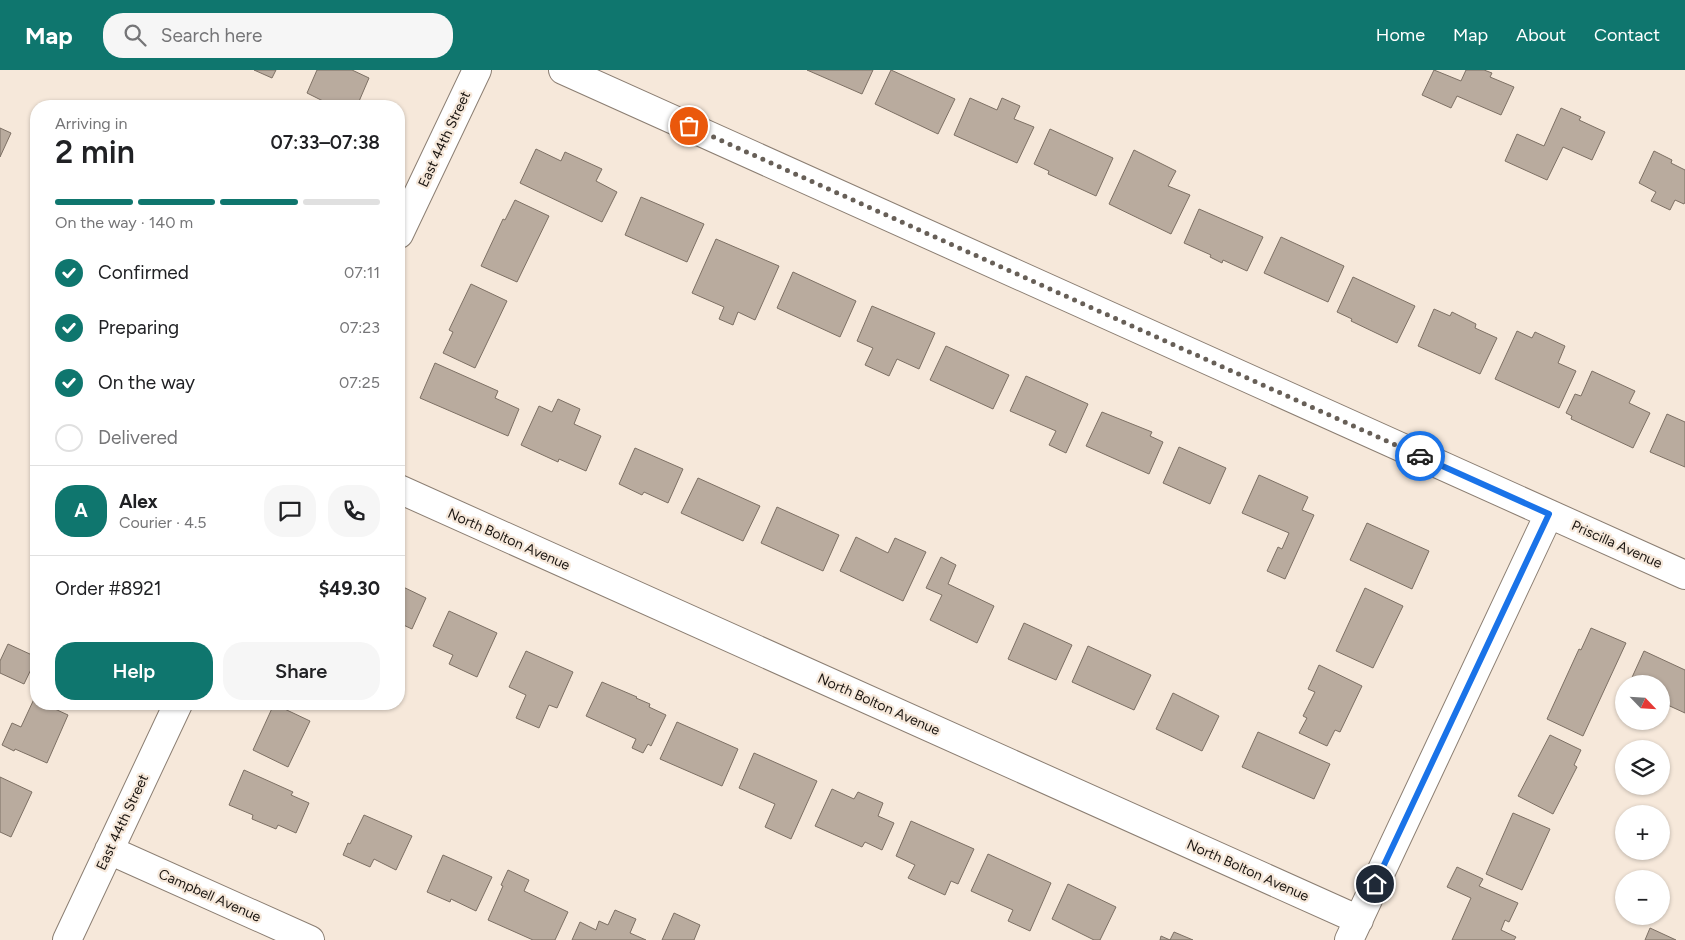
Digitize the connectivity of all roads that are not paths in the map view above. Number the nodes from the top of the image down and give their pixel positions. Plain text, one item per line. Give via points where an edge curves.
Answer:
1 (477, 70) edge
2 (563, 70) edge
3 (405, 221) edge
4 (405, 492) edge
5 (1549, 514) junction
6 (1685, 575) edge
7 (175, 710) edge
8 (110, 850) junction
9 (1354, 930) edge
10 (67, 940) edge
11 (310, 940) edge

1 - 3 street, East 44th Street
2 - 5 street, Priscilla Avenue
4 - 9 street, North Bolton Avenue
5 - 6 street, Priscilla Avenue
5 - 9 street
7 - 8 street, East 44th Street
8 - 10 street, East 44th Street
8 - 11 street, Campbell Avenue

